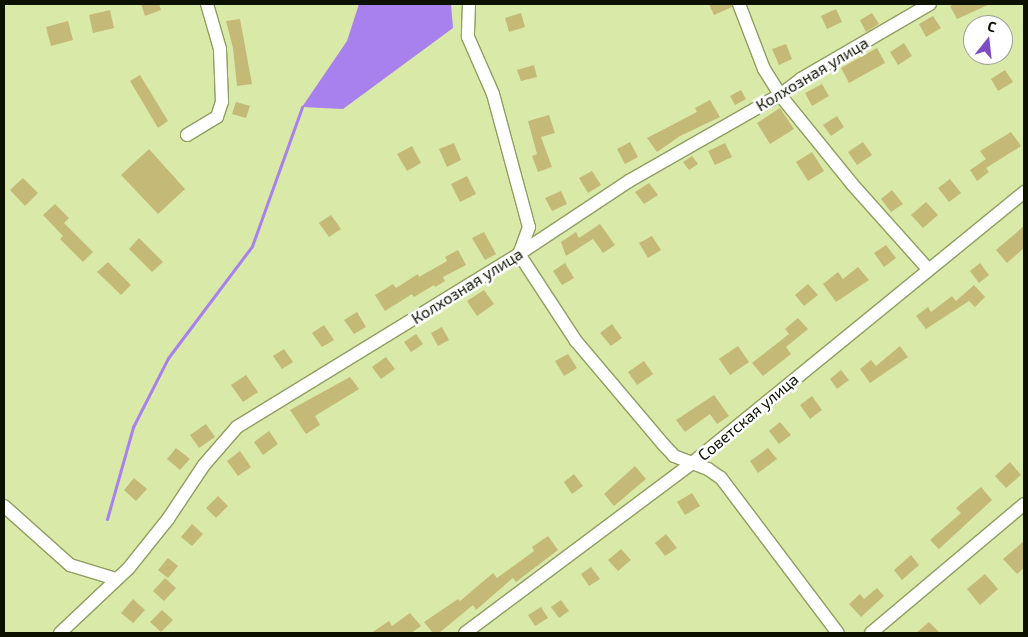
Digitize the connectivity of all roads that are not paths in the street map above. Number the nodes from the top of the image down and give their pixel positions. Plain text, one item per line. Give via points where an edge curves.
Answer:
1 (207, 4) edge
2 (469, 4) edge
3 (739, 4) edge
4 (930, 4) edge
5 (780, 95) junction
6 (187, 135) dead end
7 (1024, 192) edge
8 (519, 254) junction
9 (927, 268) junction
10 (692, 463) junction
11 (1024, 504) edge
12 (4, 506) edge
13 (116, 579) junction
14 (60, 633) edge
15 (465, 633) edge
16 (838, 633) edge
17 (871, 633) edge

1 - 6 street via 220,49 222,102 217,117
2 - 8 street via 468,37 493,94 529,227
3 - 5 street via 764,69
4 - 5 street, Колхозная улица
5 - 8 street, Колхозная улица via 628,180
5 - 9 street via 852,184
7 - 9 street, Советская улица
8 - 10 street via 576,341 674,456
8 - 13 street, Колхозная улица via 237,428 204,465 168,519
9 - 10 street, Советская улица
10 - 15 street, Советская улица
10 - 16 street via 721,478
11 - 17 street
12 - 13 street via 70,565
13 - 14 street, Колхозная улица

